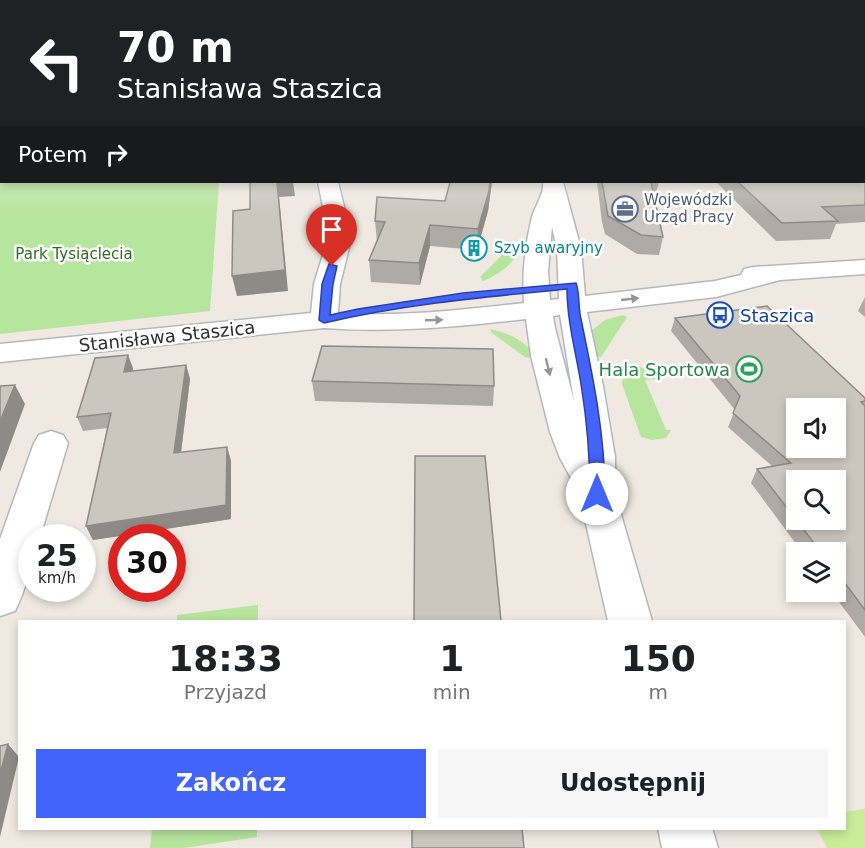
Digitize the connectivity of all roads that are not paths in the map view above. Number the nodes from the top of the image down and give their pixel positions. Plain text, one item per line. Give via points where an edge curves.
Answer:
1 (328, 183) edge
2 (553, 185) edge
3 (865, 267) edge
4 (572, 295) junction
5 (538, 299) junction
6 (329, 320) junction
7 (0, 353) edge
8 (51, 443) dead end
9 (597, 494) junction
10 (0, 598) edge
11 (630, 620) edge
12 (686, 830) edge
13 (690, 848) edge

1 - 6 street via 338,226 337,249 327,284
2 - 4 street via 565,229
2 - 5 street via 537,237
3 - 4 street, Stanisława Staszica via 773,274 716,289
4 - 5 street, Stanisława Staszica
4 - 9 street via 596,445
5 - 6 street, Stanisława Staszica via 447,320
5 -> 9 street via 547,367 574,452
6 - 7 street, Stanisława Staszica
8 - 10 street
9 - 11 street
12 - 13 street

